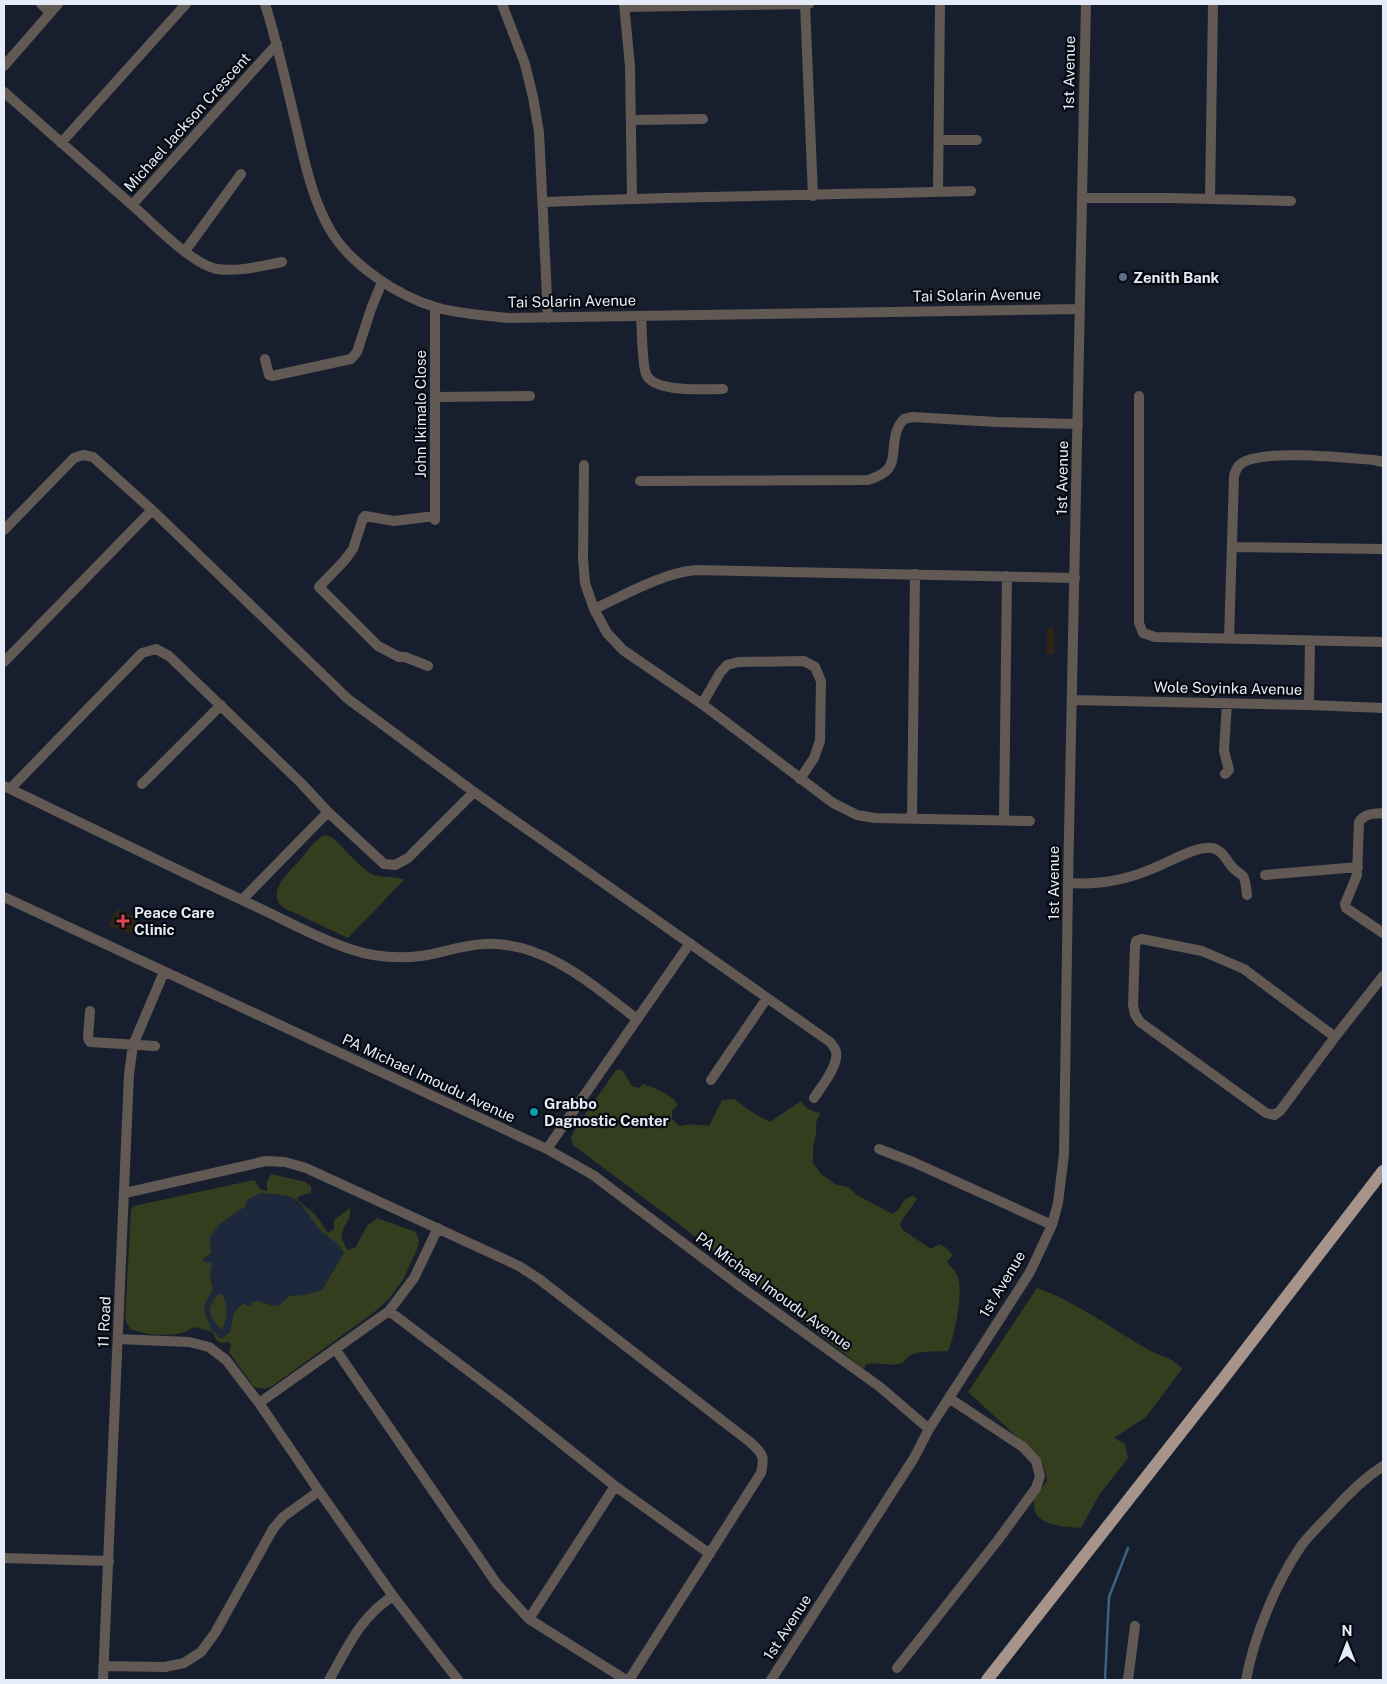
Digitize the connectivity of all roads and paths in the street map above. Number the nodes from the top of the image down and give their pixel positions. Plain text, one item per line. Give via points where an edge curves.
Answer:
1 (41, 4) edge
2 (58, 4) edge
3 (186, 4) edge
4 (265, 4) edge
5 (502, 4) edge
6 (807, 4) edge
7 (940, 4) edge
8 (1086, 4) edge
9 (1213, 4) edge
10 (625, 5) edge
11 (50, 12) junction
12 (277, 44) junction
13 (4, 66) edge
14 (4, 92) edge
15 (703, 119) dead end
16 (632, 120) junction
17 (939, 140) junction
18 (977, 140) dead end
19 (61, 143) junction
20 (241, 174) dead end
21 (971, 191) dead end
22 (938, 192) junction
23 (813, 196) junction
24 (632, 198) junction
25 (1082, 198) junction
26 (1210, 199) junction
27 (1291, 201) dead end
28 (543, 202) junction
29 (132, 205) junction
30 (185, 251) junction
31 (282, 262) dead end
32 (382, 282) junction
33 (435, 307) junction
34 (1080, 309) junction
35 (641, 316) junction
36 (548, 318) junction
37 (265, 359) dead end
38 (723, 390) dead end
39 (530, 396) dead end
40 (1139, 396) dead end
41 (435, 398) junction
42 (1078, 424) junction
43 (1383, 462) edge
44 (584, 465) dead end
45 (640, 481) dead end
46 (152, 510) junction
47 (4, 530) edge
48 (1232, 547) junction
49 (1383, 549) edge
50 (915, 574) junction
51 (1007, 576) junction
52 (1075, 578) junction
53 (594, 609) junction
54 (1229, 639) junction
55 (1310, 641) junction
56 (1383, 642) edge
57 (4, 662) edge
58 (428, 666) dead end
59 (1072, 700) junction
60 (1228, 703) junction
61 (702, 704) junction
62 (221, 705) junction
63 (1309, 705) junction
64 (1383, 708) edge
65 (1225, 774) dead end
66 (800, 779) junction
67 (142, 784) dead end
68 (7, 788) edge
69 (474, 792) junction
70 (328, 812) junction
71 (1383, 814) edge
72 (912, 818) junction
73 (1004, 820) junction
74 (1030, 821) dead end
75 (1358, 867) junction
76 (1265, 875) dead end
77 (1068, 884) junction
78 (1247, 895) dead end
79 (4, 897) edge
80 (242, 900) junction
81 (1383, 933) edge
82 (690, 943) junction
83 (164, 972) junction
84 (1383, 976) edge
85 (767, 998) junction
86 (90, 1011) dead end
87 (637, 1019) junction
88 (1335, 1037) junction
89 (133, 1044) junction
90 (155, 1046) dead end
91 (710, 1080) dead end
92 (814, 1098) dead end
93 (879, 1148) dead end
94 (547, 1149) junction
95 (1383, 1171) edge
96 (125, 1193) junction
97 (1052, 1225) junction
98 (438, 1228) junction
99 (389, 1311) junction
100 (118, 1339) junction
101 (336, 1350) junction
102 (949, 1398) junction
103 (259, 1403) junction
104 (929, 1429) junction
105 (1383, 1466) edge
106 (615, 1486) junction
107 (319, 1492) junction
108 (710, 1554) junction
109 (4, 1558) edge
110 (109, 1561) junction
111 (393, 1596) junction
112 (529, 1620) junction
113 (1135, 1626) dead end
114 (103, 1666) junction
115 (897, 1668) dead end
116 (103, 1680) edge
117 (329, 1680) edge
118 (458, 1680) edge
119 (627, 1680) edge
120 (771, 1680) edge
121 (987, 1680) edge
122 (1128, 1680) edge
123 (1246, 1680) edge

1 - 11 street
2 - 11 street
3 - 19 street
4 - 12 street, Tai Solarin Avenue
5 - 28 street via 525,64 533,97 539,132
6 - 10 street
6 - 23 street
7 - 17 street
8 - 25 street, 1st Avenue
9 - 26 street
10 - 16 street
11 - 13 street
12 - 29 street, Michael Jackson Crescent
12 - 32 street, Tai Solarin Avenue via 306,169 319,208 332,234 349,254
14 - 19 street, Michael Jackson Crescent
15 - 16 street
16 - 24 street
17 - 18 street
17 - 22 street
19 - 29 street, Michael Jackson Crescent
20 - 30 street
21 - 22 street
22 - 23 street
23 - 24 street
24 - 28 street
25 - 26 street
25 - 34 street, 1st Avenue
26 - 27 street
28 - 36 street
29 - 30 street
30 - 31 street via 198,261 217,268 243,270
32 - 33 street, Tai Solarin Avenue
32 - 37 street via 357,352 351,359 272,376
33 - 36 street, Tai Solarin Avenue via 507,318
33 - 41 street, John Ikimalo Close
34 - 35 street, Tai Solarin Avenue
34 - 42 street, 1st Avenue
35 - 36 street, Tai Solarin Avenue
35 - 38 street via 645,373 651,382 666,387
39 - 41 street
40 - 54 street via 1139,623 1143,632 1155,638
41 - 58 street, John Ikimalo Close via 434,518 394,520 365,516 353,550 319,587 378,646
42 - 45 street via 904,419 896,430 892,464 868,480
42 - 52 street, 1st Avenue
43 - 48 street via 1308,456 1258,457 1243,462 1234,476
44 - 53 street via 583,558 585,583
46 - 47 street via 93,457 83,455 74,458
46 - 57 street
46 - 69 street via 348,700
48 - 49 street
48 - 54 street
50 - 51 street
50 - 53 street via 696,570 667,576
50 - 72 street
51 - 52 street
51 - 73 street
52 - 59 street, 1st Avenue
53 - 61 street via 607,633 624,650
54 - 55 street
55 - 56 street
55 - 63 street
59 - 60 street, Wole Soyinka Avenue
59 - 77 street, 1st Avenue
60 - 63 street, Wole Soyinka Avenue
60 - 65 street via 1224,751 1229,770
61 - 66 street
61 - 66 street via 727,665 804,661 815,668 821,681 820,741 814,758
62 - 67 street
62 - 68 street via 169,656 156,649 142,653
62 - 70 street
63 - 64 street, Wole Soyinka Avenue
66 - 72 street via 833,803 857,815
68 - 80 street
69 - 70 street via 408,858 395,865 384,864
69 - 82 street
70 - 80 street
71 - 75 street via 1362,817 1359,822
72 - 73 street
73 - 74 street
75 - 76 street
75 - 81 street via 1346,908
77 - 78 street via 1103,882 1129,876 1211,848 1218,850 1244,878
77 - 97 street, 1st Avenue via 1064,1154
79 - 83 street, PA Michael Imoudu Avenue
80 - 87 street via 348,949 371,956 422,956 484,944 513,946 561,964
82 - 85 street
82 - 87 street
83 - 89 street, 11 Road
83 - 94 street, PA Michael Imoudu Avenue
84 - 88 street
85 - 91 street
85 - 92 street via 830,1042 836,1051 836,1061
86 - 89 street via 90,1042
87 - 94 street
88 - 88 street via 1244,969 1202,951 1142,939 1136,941 1133,1005 1140,1022 1266,1113 1274,1115 1280,1111
89 - 90 street
89 - 96 street, 11 Road
93 - 97 street
94 - 104 street, PA Michael Imoudu Avenue via 593,1175 880,1387
95 - 121 main road
96 - 98 street via 266,1161 285,1162 306,1168
96 - 100 street, 11 Road
97 - 102 street, 1st Avenue via 1030,1272
98 - 99 street via 414,1278
98 - 108 street via 519,1266 539,1279 761,1452 764,1461 761,1473
99 - 101 street
99 - 106 street
100 - 103 street via 189,1342 209,1347 226,1360
100 - 110 street, 11 Road
101 - 103 street
101 - 112 street via 497,1584
102 - 104 street, 1st Avenue
102 - 115 street via 1023,1448 1036,1461 1040,1476 1036,1488 1009,1525
103 - 107 street
104 - 120 street, 1st Avenue via 914,1458
105 - 123 street via 1348,1494 1302,1546 1261,1625
106 - 108 street
106 - 112 street
107 - 111 street
107 - 114 street via 283,1517 273,1529 201,1652 184,1663 165,1667
108 - 119 street
109 - 110 street
110 - 114 street, 11 Road
111 - 117 street via 362,1623
111 - 118 street
112 - 119 street
113 - 122 street
114 - 116 street, 11 Road

